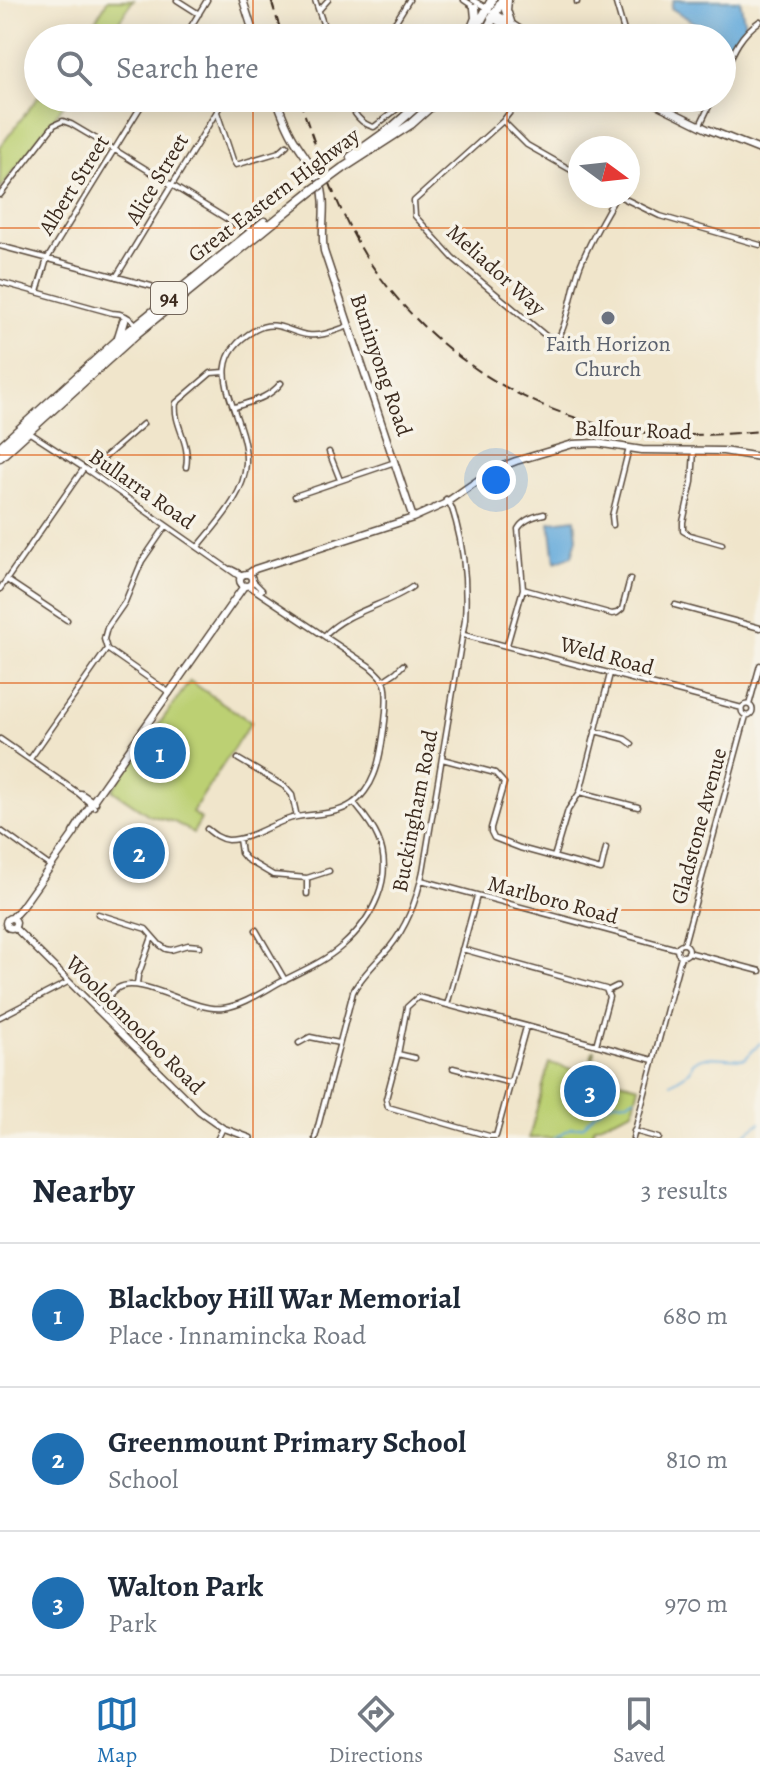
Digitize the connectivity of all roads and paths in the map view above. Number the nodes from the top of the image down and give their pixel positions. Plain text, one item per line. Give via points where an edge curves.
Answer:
1 (177, 0) edge
2 (207, 0) edge
3 (243, 0) edge
4 (315, 0) edge
5 (328, 0) edge
6 (409, 0) edge
7 (464, 0) edge
8 (505, 0) edge
9 (615, 0) edge
10 (474, 4) edge
11 (319, 10) junction
12 (490, 11) edge
13 (199, 14) junction
14 (760, 21) edge
15 (510, 22) junction
16 (193, 24) edge
17 (251, 24) edge
18 (324, 24) edge
19 (393, 24) edge
20 (474, 24) edge
21 (505, 24) edge
22 (513, 24) edge
23 (622, 24) edge
24 (736, 47) edge
25 (138, 112) edge
26 (217, 112) joint
27 (281, 112) edge
28 (355, 112) edge
29 (393, 112) edge
30 (409, 112) edge
31 (424, 112) edge
32 (510, 112) edge
33 (672, 112) edge
34 (706, 112) edge
35 (503, 121) junction
36 (699, 126) junction
37 (287, 145) dead end
38 (115, 150) junction
39 (760, 150) edge
40 (342, 166) junction
41 (568, 168) edge
42 (171, 185) junction
43 (312, 188) junction
44 (0, 195) edge
45 (640, 207) edge
46 (610, 208) edge
47 (235, 224) junction
48 (254, 230) junction
49 (235, 244) junction
50 (760, 245) edge
51 (0, 246) edge
52 (47, 259) junction
53 (116, 277) junction
54 (0, 282) edge
55 (151, 286) dead end
56 (37, 292) junction
57 (112, 313) junction
58 (124, 321) junction
59 (349, 326) junction
60 (137, 329) junction
61 (117, 341) junction
62 (224, 372) junction
63 (281, 383) dead end
64 (235, 408) junction
65 (143, 424) dead end
66 (26, 428) junction
67 (0, 447) edge
68 (629, 448) junction
69 (694, 451) junction
70 (329, 452) dead end
71 (0, 457) edge
72 (760, 457) edge
73 (395, 462) junction
74 (186, 467) dead end
75 (84, 468) junction
76 (90, 472) junction
77 (340, 480) junction
78 (295, 496) dead end
79 (446, 501) junction
80 (544, 514) dead end
81 (414, 517) junction
82 (613, 525) dead end
83 (166, 526) junction
84 (722, 544) dead end
85 (198, 547) junction
86 (630, 579) dead end
87 (7, 580) junction
88 (246, 580) junction
89 (412, 587) dead end
90 (0, 589) edge
91 (523, 589) junction
92 (675, 605) dead end
93 (67, 620) dead end
94 (760, 628) edge
95 (464, 635) junction
96 (324, 636) junction
97 (507, 646) junction
98 (107, 649) junction
99 (403, 665) dead end
100 (760, 665) edge
101 (610, 674) junction
102 (384, 680) junction
103 (170, 693) junction
104 (749, 705) junction
105 (742, 708) junction
106 (752, 712) junction
107 (760, 714) edge
108 (746, 716) junction
109 (595, 731) junction
110 (0, 739) edge
111 (632, 744) dead end
112 (30, 759) junction
113 (238, 759) dead end
114 (442, 759) junction
115 (580, 792) junction
116 (354, 803) junction
117 (94, 804) junction
118 (638, 807) dead end
119 (297, 817) junction
120 (207, 829) dead end
121 (0, 830) edge
122 (239, 839) junction
123 (606, 848) dead end
124 (554, 857) junction
125 (50, 866) junction
126 (329, 871) dead end
127 (307, 878) junction
128 (421, 880) junction
129 (307, 894) dead end
130 (477, 896) junction
131 (98, 914) dead end
132 (10, 925) edge
133 (256, 930) dead end
134 (152, 936) junction
135 (684, 944) junction
136 (200, 946) dead end
137 (462, 949) junction
138 (677, 949) junction
139 (688, 952) junction
140 (681, 956) junction
141 (760, 971) edge
142 (285, 980) junction
143 (68, 982) junction
144 (137, 984) junction
145 (617, 986) dead end
146 (607, 991) junction
147 (447, 1005) junction
148 (97, 1010) junction
149 (0, 1017) edge
150 (526, 1027) junction
151 (299, 1043) dead end
152 (339, 1043) junction
153 (596, 1045) junction
154 (398, 1054) junction
155 (415, 1058) dead end
156 (653, 1060) junction
157 (453, 1068) dead end
158 (511, 1083) junction
159 (223, 1128) junction
160 (634, 1131) junction
161 (218, 1138) edge
162 (250, 1138) edge
163 (314, 1138) edge
164 (633, 1138) edge
165 (659, 1138) edge

1 - 13 street
2 - 13 street
3 - 17 main road
4 - 11 street
5 - 11 street
6 - 19 street
7 - 10 street
8 - 12 highway
8 - 15 highway
9 - 23 street
10 - 12 street
10 - 20 highway
11 - 18 street
12 - 15 main road
12 - 21 main road
13 - 16 street
14 - 24 street
15 - 22 main road
25 - 38 street, Albert Street
26 - 37 street via 236,165
26 - 42 street, Alice Street
27 - 59 main road, Buninyong Road via 323,192 324,251
28 - 29 street via 374,127
30 - 40 highway, Great Eastern Highway / 94
31 - 40 highway, Great Eastern Highway / 94
32 - 35 street
33 - 36 main road
34 - 36 street
35 - 41 street via 527,145
35 - 46 street, Meliador Way via 420,194 414,201 415,216 453,258 546,336 560,335 586,251
36 - 39 main road
38 - 42 street
38 - 44 street via 63,121 54,125
38 - 52 street, Albert Street
40 - 43 highway, Great Eastern Highway / 94, bridge
42 - 47 street
42 - 53 street, Alice Street
43 - 48 highway, Great Eastern Highway / 94
43 - 60 highway, Great Eastern Highway / 94
45 - 50 street
47 - 48 street
47 - 49 street
48 - 49 highway, Great Eastern Highway / 94
49 - 60 highway, Great Eastern Highway / 94
51 - 52 street
52 - 53 street
52 - 56 street, Albert Street
53 - 55 street
54 - 56 street
56 - 57 street
57 - 58 street
57 - 60 street via 127,316
58 - 60 street
58 - 61 highway
59 - 62 street via 317,336 283,326 255,330 236,345
59 - 73 main road, Buninyong Road
60 - 61 highway, Great Eastern Highway / 94
60 - 66 highway, Great Eastern Highway / 94
61 - 66 highway, Great Eastern Highway / 94
62 - 64 street
62 - 74 street via 211,373 176,403 187,447
63 - 64 street via 266,397
64 - 85 street via 244,439 242,483
65 - 76 street
66 - 67 highway, Great Eastern Highway / 94
66 - 71 highway, Great Eastern Highway / 94
66 - 75 street, Bullarra Road
68 - 69 main road, Balfour Road
68 - 79 main road, Balfour Road via 573,444 505,465
68 - 82 street
69 - 72 main road, Balfour Road
69 - 84 street via 683,531
70 - 77 street
73 - 77 street
73 - 81 main road, Buninyong Road
75 - 76 street, Bullarra Road
75 - 87 street
76 - 83 street, Bullarra Road
77 - 78 street
79 - 81 main road, Balfour Road
79 - 95 street, Buckingham Road via 464,561
80 - 91 street via 518,529
81 - 88 main road, Balfour Road via 268,565
83 - 85 street, Bullarra Road
83 - 98 street via 107,628
85 - 88 street, Bullarra Road
86 - 91 street via 622,609 612,614
87 - 90 street
87 - 93 street
88 - 96 street
88 - 103 main road
89 - 96 street via 334,625
91 - 97 street
92 - 94 street
95 - 97 street, Weld Road
95 - 114 street, Buckingham Road
96 - 102 street
97 - 101 street, Weld Road
98 - 103 street
98 - 112 street
99 - 102 street
100 - 104 street
101 - 105 street, Weld Road
101 - 109 street
102 - 116 street via 387,703 377,764 370,784
103 - 117 main road
104 - 105 street
104 - 106 street
105 - 108 street
106 - 107 street
106 - 108 street
108 - 135 street, Gladstone Avenue
109 - 111 street
109 - 115 street
110 - 112 street
112 - 117 street
113 - 119 street via 284,786
114 - 124 street via 495,773 504,783 491,828 494,838
114 - 128 street, Buckingham Road
115 - 118 street
115 - 124 street via 568,810
116 - 119 street via 332,813
116 - 142 street via 371,823 383,853 379,893 364,922 343,945
117 - 125 main road
119 - 122 street
120 - 122 street via 225,840
121 - 125 street
122 - 127 street via 241,853 266,873
123 - 124 street via 601,870
125 - 132 main road
126 - 127 street
127 - 129 street
128 - 130 street, Marlboro Road
128 - 152 street, Buckingham Road via 403,928 358,982
130 - 137 street
130 - 138 street, Marlboro Road
131 - 134 street via 146,929
132 - 143 street, Wooloomooloo Road
133 - 142 street
134 - 136 street via 171,950
134 - 144 street
135 - 138 street
135 - 139 street
137 - 146 street
137 - 147 street
138 - 140 street
139 - 140 street
139 - 141 street
140 - 156 street
142 - 144 street via 219,1009
143 - 148 street, Wooloomooloo Road
143 - 149 street
144 - 148 street via 121,986
145 - 146 street
146 - 153 street
147 - 150 street
147 - 154 street via 418,997 407,1007
148 - 159 street, Wooloomooloo Road
150 - 153 street
150 - 158 street
151 - 152 street via 314,1037
152 - 163 street, Buckingham Road
153 - 156 street
154 - 155 street
154 - 158 street via 388,1107 489,1136 498,1133
156 - 160 street
157 - 158 street
159 - 161 street
159 - 162 street, Wooloomooloo Road
160 - 164 street
160 - 165 street

